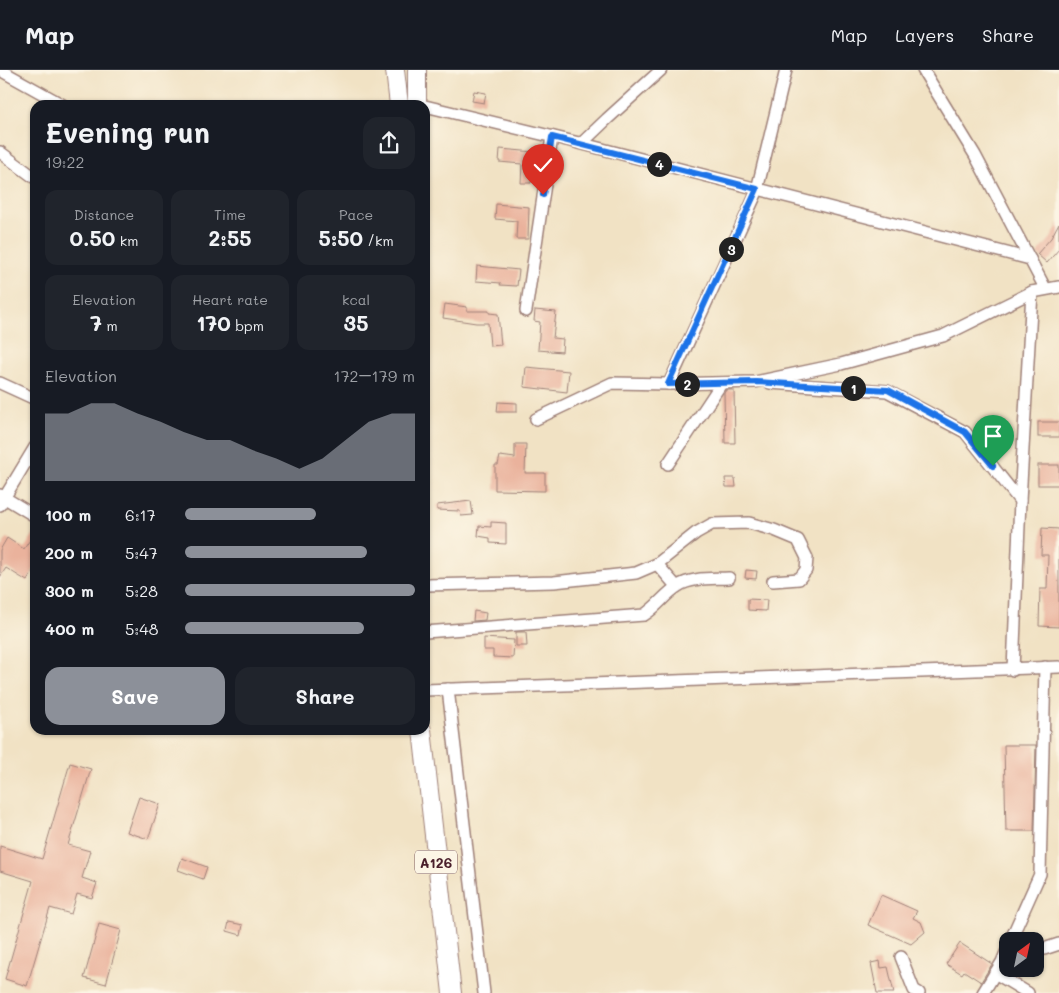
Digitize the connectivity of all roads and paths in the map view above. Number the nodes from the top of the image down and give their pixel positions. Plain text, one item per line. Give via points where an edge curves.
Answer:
1 (0, 70) edge
2 (395, 70) edge
3 (418, 70) edge
4 (661, 70) edge
5 (786, 70) edge
6 (923, 70) edge
7 (54, 100) edge
8 (398, 100) edge
9 (420, 100) edge
10 (430, 107) edge
11 (552, 137) junction
12 (580, 143) junction
13 (0, 152) edge
14 (30, 174) edge
15 (757, 189) junction
16 (1030, 259) junction
17 (1059, 287) edge
18 (1045, 288) junction
19 (1032, 292) junction
20 (526, 311) dead end
21 (756, 382) junction
22 (0, 383) edge
23 (668, 384) junction
24 (720, 384) junction
25 (30, 397) edge
26 (536, 419) dead end
27 (30, 455) edge
28 (668, 464) dead end
29 (1, 499) edge
30 (1020, 501) junction
31 (30, 514) edge
32 (657, 564) junction
33 (729, 578) dead end
34 (773, 581) dead end
35 (430, 585) edge
36 (676, 586) junction
37 (430, 632) edge
38 (1045, 667) junction
39 (1059, 667) edge
40 (1013, 670) junction
41 (448, 689) junction
42 (430, 690) edge
43 (423, 735) edge
44 (1014, 932) edge
45 (1059, 944) edge
46 (1044, 949) edge
47 (900, 957) dead end
48 (999, 968) edge
49 (995, 973) junction
50 (452, 993) edge
51 (484, 993) edge
52 (919, 993) edge
53 (984, 993) edge
54 (1028, 993) edge

1 - 7 street
2 - 8 highway
3 - 9 highway
4 - 12 street
5 - 15 street
6 - 16 street via 975,155
10 - 11 street
11 - 12 street
11 - 20 street
12 - 15 street
13 - 14 street
15 - 16 street
15 - 23 street
16 - 18 street
17 - 18 street
18 - 19 street
19 - 21 street via 942,336 841,364
19 - 30 street
21 - 24 street
21 - 30 street via 888,390 965,432
22 - 25 street
23 - 24 street
23 - 26 street via 612,382
24 - 28 street
27 - 29 street
29 - 31 street
30 - 40 street
32 - 34 street via 712,524 749,523 798,540 807,558 806,570 799,579
32 - 35 street via 636,573 554,582
32 - 36 street
33 - 36 street via 693,580
36 - 37 street via 644,615
38 - 39 street
38 - 40 street
38 - 44 street via 1040,874
40 - 41 street
41 - 42 street
41 - 51 street
43 - 50 highway, A126
45 - 46 street
47 - 52 street via 914,990
48 - 49 street
49 - 53 street
49 - 54 street

